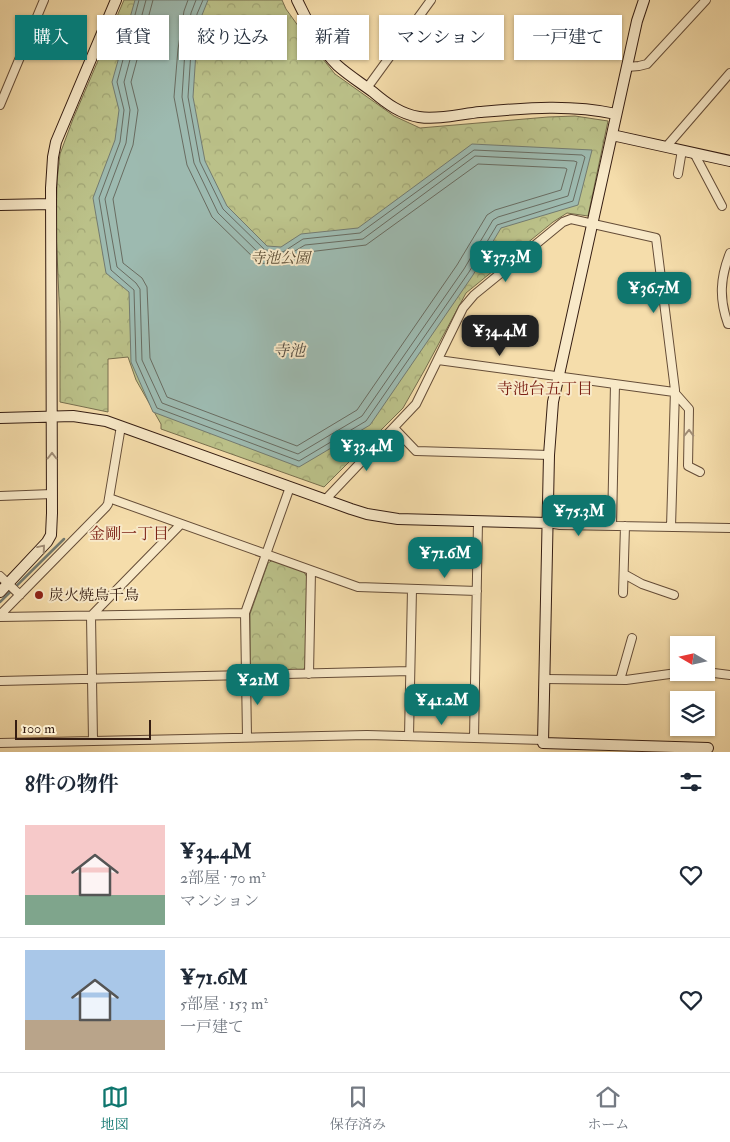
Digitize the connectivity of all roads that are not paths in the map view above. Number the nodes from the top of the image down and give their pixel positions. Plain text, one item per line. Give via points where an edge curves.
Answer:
1 (44, 0) edge
2 (116, 0) edge
3 (297, 0) edge
4 (431, 0) edge
5 (644, 0) edge
6 (706, 0) edge
7 (627, 67) junction
8 (730, 74) edge
9 (367, 88) junction
10 (0, 105) edge
11 (616, 114) junction
12 (612, 135) junction
13 (666, 147) junction
14 (682, 150) junction
15 (694, 153) junction
16 (730, 161) edge
17 (678, 174) dead end
18 (51, 204) junction
19 (0, 205) edge
20 (722, 206) dead end
21 (592, 224) junction
22 (730, 253) edge
23 (730, 324) edge
24 (438, 360) junction
25 (558, 376) junction
26 (616, 384) junction
27 (674, 392) junction
28 (52, 417) junction
29 (0, 418) edge
30 (121, 426) junction
31 (394, 428) junction
32 (550, 455) junction
33 (700, 472) dead end
34 (290, 487) junction
35 (52, 494) junction
36 (0, 496) edge
37 (108, 498) junction
38 (325, 500) junction
39 (478, 522) junction
40 (548, 523) junction
41 (181, 524) junction
42 (612, 526) junction
43 (625, 526) junction
44 (671, 527) junction
45 (730, 528) edge
46 (266, 555) junction
47 (311, 571) junction
48 (624, 574) junction
49 (0, 576) edge
50 (14, 589) junction
51 (412, 589) junction
52 (477, 591) junction
53 (0, 592) edge
54 (623, 593) dead end
55 (674, 595) dead end
56 (245, 613) junction
57 (0, 616) edge
58 (90, 616) junction
59 (632, 638) dead end
60 (410, 671) junction
61 (715, 673) edge
62 (309, 674) junction
63 (670, 674) edge
64 (246, 675) junction
65 (730, 675) edge
66 (92, 679) junction
67 (545, 679) junction
68 (0, 680) edge
69 (620, 680) junction
70 (409, 736) junction
71 (247, 737) junction
72 (474, 738) junction
73 (543, 740) junction
74 (93, 741) junction
75 (0, 743) edge
76 (708, 748) dead end

1 - 10 street
2 - 18 street via 56,142
3 - 9 street via 320,44 352,78
4 - 9 street
5 - 7 street
6 - 7 street via 647,64
7 - 11 street
8 - 13 street
9 - 11 street via 392,107 422,117 543,106
11 - 12 street
12 - 13 street
12 - 21 street
13 - 14 street
14 - 15 street
14 - 17 street
15 - 16 street
15 - 20 street
18 - 19 street
18 - 28 street
21 - 24 street via 571,219 563,222 474,295 463,308
21 - 25 street
21 - 27 street via 656,238
22 - 23 street via 721,296
24 - 25 street
24 - 31 street via 416,404
25 - 26 street
25 - 32 street via 551,419
26 - 27 street
26 - 42 street
33 -> 27 street via 688,466 689,409
27 - 44 street
28 - 29 street
28 - 30 street via 88,418
35 -> 28 street
30 - 34 street
30 - 37 street
31 - 32 street via 416,451
31 - 38 street
32 - 40 street
34 - 38 street
34 - 46 street
35 - 36 street
50 -> 35 street via 51,535
37 - 41 street
37 - 50 street via 106,507
38 - 39 street via 398,520
39 - 40 street
39 - 52 street
40 - 42 street
40 - 67 street
41 - 46 street
41 - 58 street
42 - 43 street
43 - 44 street
43 - 48 street
44 - 45 street
46 - 47 street
46 - 56 street
47 - 51 street via 358,587
47 - 62 street
48 - 54 street
48 - 55 street
49 - 50 street
50 - 53 street
50 - 57 street
51 - 52 street
51 - 60 street
52 - 72 street
56 - 58 street
56 - 64 street
57 - 58 street
58 - 66 street
59 - 69 street
60 - 62 street
60 - 70 street
61 - 65 street
62 - 64 street
63 - 69 street
64 - 66 street
64 - 71 street
66 - 68 street
66 - 74 street
67 - 69 street
67 - 73 street
70 - 71 street
70 - 72 street
71 - 74 street
72 - 73 street
73 - 76 street via 543,743 579,745
74 - 75 street

